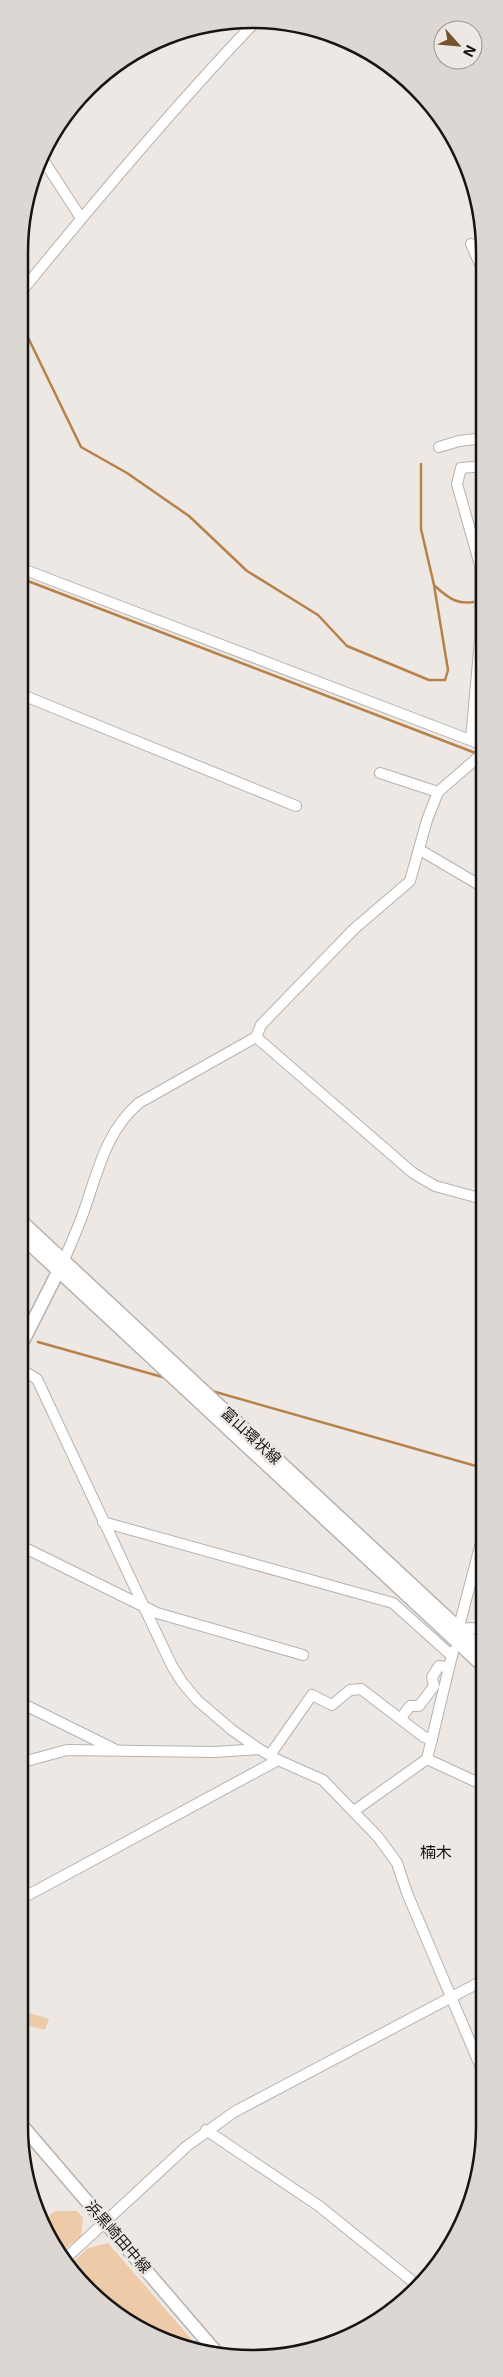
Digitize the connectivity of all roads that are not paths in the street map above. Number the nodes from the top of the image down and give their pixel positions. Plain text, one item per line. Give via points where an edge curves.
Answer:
1 (249, 28) edge
2 (46, 164) edge
3 (82, 218) junction
4 (471, 244) dead end
5 (476, 255) edge
6 (28, 284) edge
7 (476, 439) edge
8 (439, 447) dead end
9 (476, 467) edge
10 (476, 546) edge
11 (28, 571) edge
12 (476, 684) edge
13 (28, 697) edge
14 (471, 739) junction
15 (476, 742) edge
16 (476, 764) edge
17 (380, 773) dead end
18 (438, 792) junction
19 (296, 806) dead end
20 (420, 850) junction
21 (476, 884) edge
22 (256, 1037) junction
23 (476, 1197) edge
24 (28, 1229) edge
25 (28, 1241) edge
26 (61, 1266) junction
27 (28, 1323) edge
28 (28, 1374) edge
29 (103, 1522) junction
30 (28, 1549) edge
31 (476, 1562) edge
32 (144, 1607) junction
33 (476, 1629) edge
34 (457, 1634) junction
35 (476, 1646) edge
36 (303, 1655) dead end
37 (452, 1656) junction
38 (476, 1657) edge
39 (448, 1667) junction
40 (28, 1706) edge
41 (401, 1718) junction
42 (432, 1740) junction
43 (259, 1749) junction
44 (117, 1751) junction
45 (274, 1758) junction
46 (427, 1759) junction
47 (28, 1761) edge
48 (476, 1782) edge
49 (354, 1811) junction
50 (28, 1895) edge
51 (476, 1984) edge
52 (452, 1996) junction
53 (476, 2055) edge
54 (206, 2130) junction
55 (28, 2132) edge
56 (106, 2222) junction
57 (69, 2255) edge
58 (412, 2281) edge
59 (211, 2346) edge

1 - 3 street
2 - 3 street
3 - 6 street
4 - 5 street
7 - 8 street
9 - 10 street via 460,468 457,484
11 - 14 street
12 - 14 street
13 - 19 street
14 - 15 street
16 - 18 street
17 - 18 street
18 - 20 street
20 - 21 street
20 - 22 street via 410,880 354,929 261,1025
22 - 23 street via 413,1173 435,1186
22 - 26 street via 128,1112 106,1146
24 - 26 main road, 富山環状線
25 - 26 main road, 富山環状線
26 - 27 main road
26 - 34 main road, 富山環状線
28 - 29 street via 37,1379
29 - 32 street
29 - 37 street via 393,1603
30 - 32 street
31 - 34 street
32 - 36 street
32 - 43 street via 172,1666 197,1700
33 - 34 street
34 - 35 main road, 富山環状線
34 - 37 street
34 - 38 main road, 富山環状線
37 - 39 street
39 - 41 street via 440,1666 432,1677 434,1686 419,1706 410,1706
39 - 42 street
40 - 44 street
41 - 42 street
41 - 45 street via 361,1689 350,1690 332,1705 312,1695
42 - 46 street
43 - 44 street
43 - 45 street
44 - 47 street via 67,1750
45 - 49 street via 323,1780
45 - 50 street
46 - 48 street
46 - 49 street
49 - 52 street via 398,1863 407,1893
51 - 52 street
52 - 53 street
52 - 54 street
54 - 56 street
54 - 58 street via 319,2206
55 - 56 main road, 浜黒崎田中線
56 - 57 street
56 - 59 main road, 浜黒崎田中線

